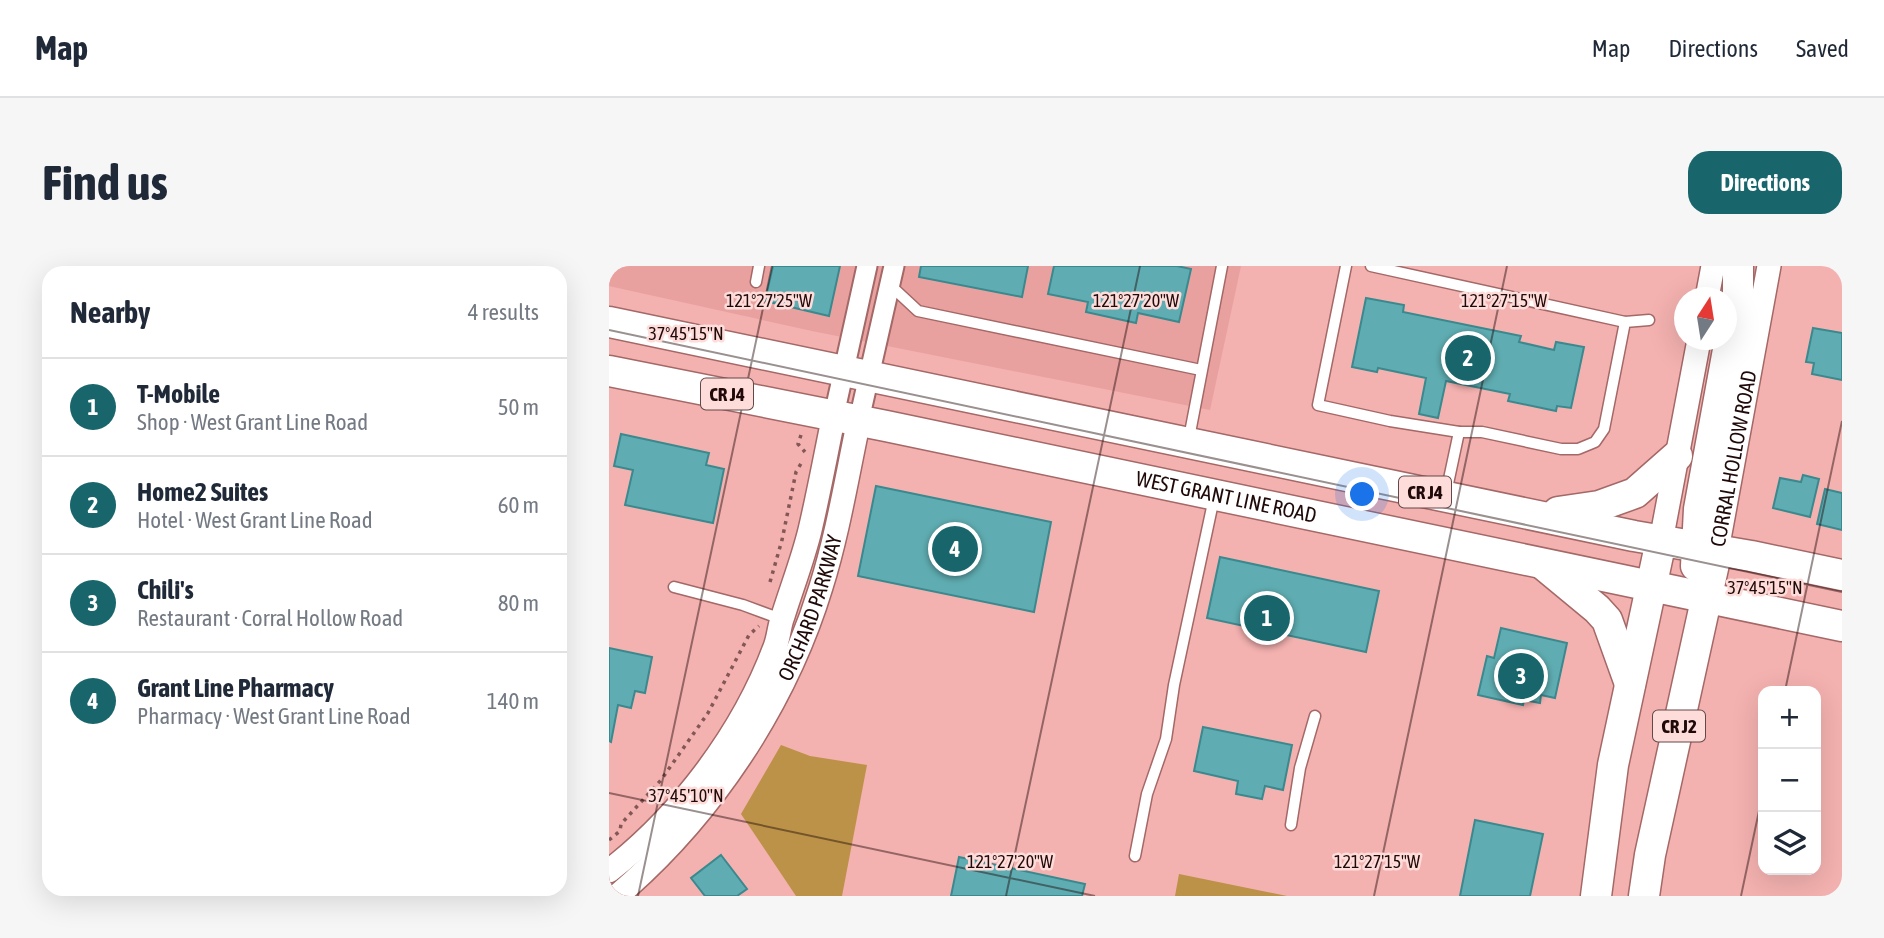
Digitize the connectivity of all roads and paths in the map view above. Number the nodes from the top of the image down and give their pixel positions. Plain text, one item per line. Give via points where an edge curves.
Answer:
1 (759, 266) edge
2 (867, 266) edge
3 (1222, 266) edge
4 (1346, 266) edge
5 (1371, 266) edge
6 (1713, 266) edge
7 (1738, 266) edge
8 (1769, 266) edge
9 (892, 276) edge
10 (756, 282) dead end
11 (1709, 287) edge
12 (1649, 320) dead end
13 (609, 322) edge
14 (1625, 322) junction
15 (1697, 350) edge
16 (1201, 370) junction
17 (609, 371) edge
18 (857, 373) junction
19 (847, 418) junction
20 (1459, 432) junction
21 (801, 434) dead end
22 (1188, 442) junction
23 (1677, 456) junction
24 (1214, 495) junction
25 (1446, 496) junction
26 (1537, 515) junction
27 (1661, 541) junction
28 (1706, 549) junction
29 (1542, 564) junction
30 (1842, 575) edge
31 (1651, 586) junction
32 (674, 587) dead end
33 (769, 587) dead end
34 (1708, 597) junction
35 (782, 619) junction
36 (759, 626) dead end
37 (1842, 626) edge
38 (1630, 684) junction
39 (1315, 716) dead end
40 (1291, 825) dead end
41 (609, 840) edge
42 (1135, 856) dead end
43 (611, 866) edge
44 (628, 893) edge
45 (1596, 896) edge
46 (1644, 896) edge

1 - 10 lane
2 - 18 street
3 - 16 lane
4 - 20 lane via 1318,405
5 - 14 lane
6 - 11 street
7 - 28 main road via 1738,295 1699,509
8 - 28 street, CORRAL HOLLOW ROAD / CR J2
9 - 16 lane via 919,311
9 - 18 street, ORCHARD PARKWAY
12 - 14 lane
13 - 18 main road, CR J4
14 - 20 lane via 1604,429 1595,442 1578,449 1560,449 1482,432
15 - 23 street, CR J2
16 - 22 lane
17 - 19 main road, WEST GRANT LINE ROAD / CR J4
18 - 19 street, ORCHARD PARKWAY
18 - 22 main road, CR J4
19 - 24 main road, WEST GRANT LINE ROAD / CR J4
19 - 35 street, ORCHARD PARKWAY
19 - 44 street, ORCHARD PARKWAY via 830,556 784,680 706,804
20 - 25 lane
21 - 33 path via 798,444 806,454 796,472
22 - 25 main road, CR J4
23 - 26 main road via 1635,493 1621,499
23 - 27 street, CR J2
24 - 29 main road, WEST GRANT LINE ROAD / CR J4
24 - 42 lane via 1166,739 1147,794
25 - 26 main road, CR J4
26 - 27 main road, CR J4
27 - 28 main road, CR J4
27 - 31 main road, CR J2
28 - 30 main road, CR J4
28 - 34 main road, CORRAL HOLLOW ROAD / CR J2
29 - 31 main road, WEST GRANT LINE ROAD / CR J4
29 - 38 main road via 1607,620
31 - 34 main road, WEST GRANT LINE ROAD / CR J4
31 - 38 main road, CR J2
32 - 35 lane
34 - 37 main road, WEST GRANT LINE ROAD / CR J4
34 - 46 main road, CORRAL HOLLOW ROAD / CR J2
35 - 43 street, ORCHARD PARKWAY via 762,678 730,736 682,802 652,834
36 - 41 path via 749,635 708,713 661,780
38 - 45 main road, CR J2 via 1613,765
39 - 40 lane
43 - 44 street

